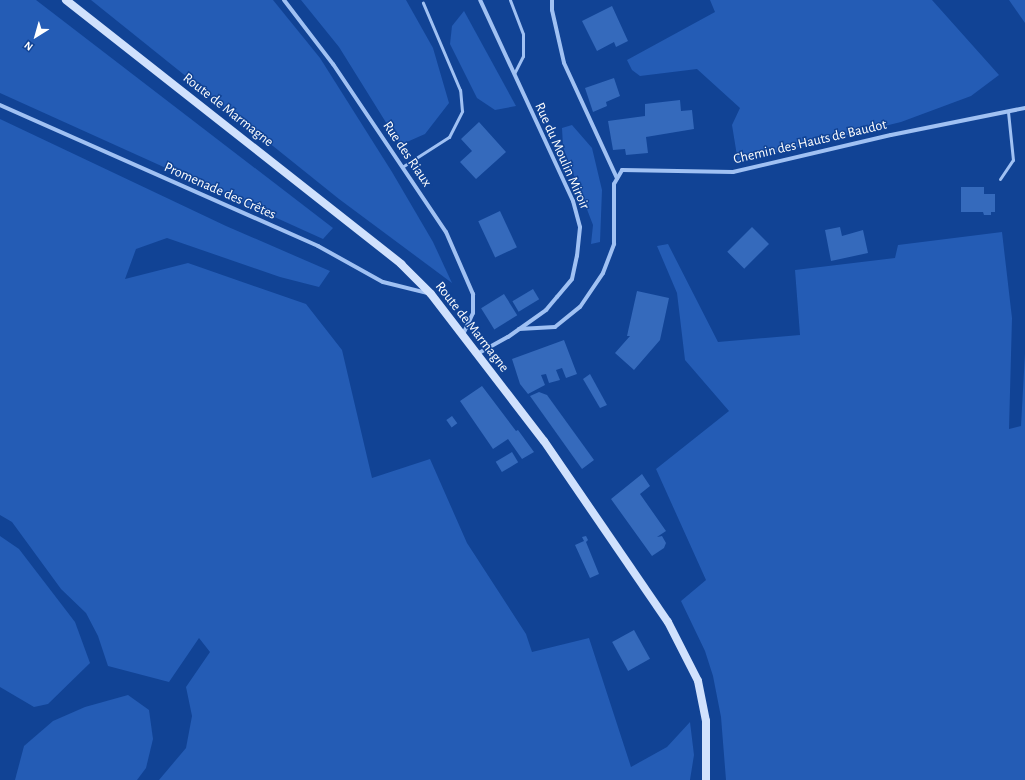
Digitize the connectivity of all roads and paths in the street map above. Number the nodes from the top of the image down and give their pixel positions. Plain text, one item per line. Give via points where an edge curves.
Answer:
1 (66, 0) edge
2 (284, 0) edge
3 (480, 0) edge
4 (510, 0) edge
5 (552, 0) edge
6 (423, 3) dead end
7 (514, 74) junction
8 (0, 105) edge
9 (1025, 108) edge
10 (1008, 112) junction
11 (402, 167) junction
12 (617, 178) junction
13 (1000, 180) dead end
14 (431, 294) junction
15 (519, 329) junction
16 (463, 334) junction
17 (476, 354) junction
18 (706, 780) edge

1 - 14 street, Route de Marmagne via 401,264
2 - 11 street, Rue des Riaux via 333,64
3 - 7 street, Rue du Moulin Miroir
4 - 7 lane via 523,34 523,56
5 - 12 street via 564,63
6 - 11 lane via 460,90 462,111 449,137
7 - 15 street, Rue du Moulin Miroir via 573,201 580,227 572,279 546,310
8 - 14 street, Promenade des Crêtes via 318,246 383,282
9 - 10 street, Chemin des Hauts de Baudot
10 - 12 street, Chemin des Hauts de Baudot via 804,154 733,172 622,170
10 - 13 lane via 1013,160
11 - 16 street, Rue des Riaux via 446,232 473,294 473,312
12 - 15 street via 614,184 614,244 603,273 580,308 555,327
14 - 16 street, Route de Marmagne
15 - 17 street, Rue du Moulin Miroir
16 - 17 street, Route de Marmagne
17 - 18 street, Route de Marmagne via 544,441 668,622 698,681 706,721

